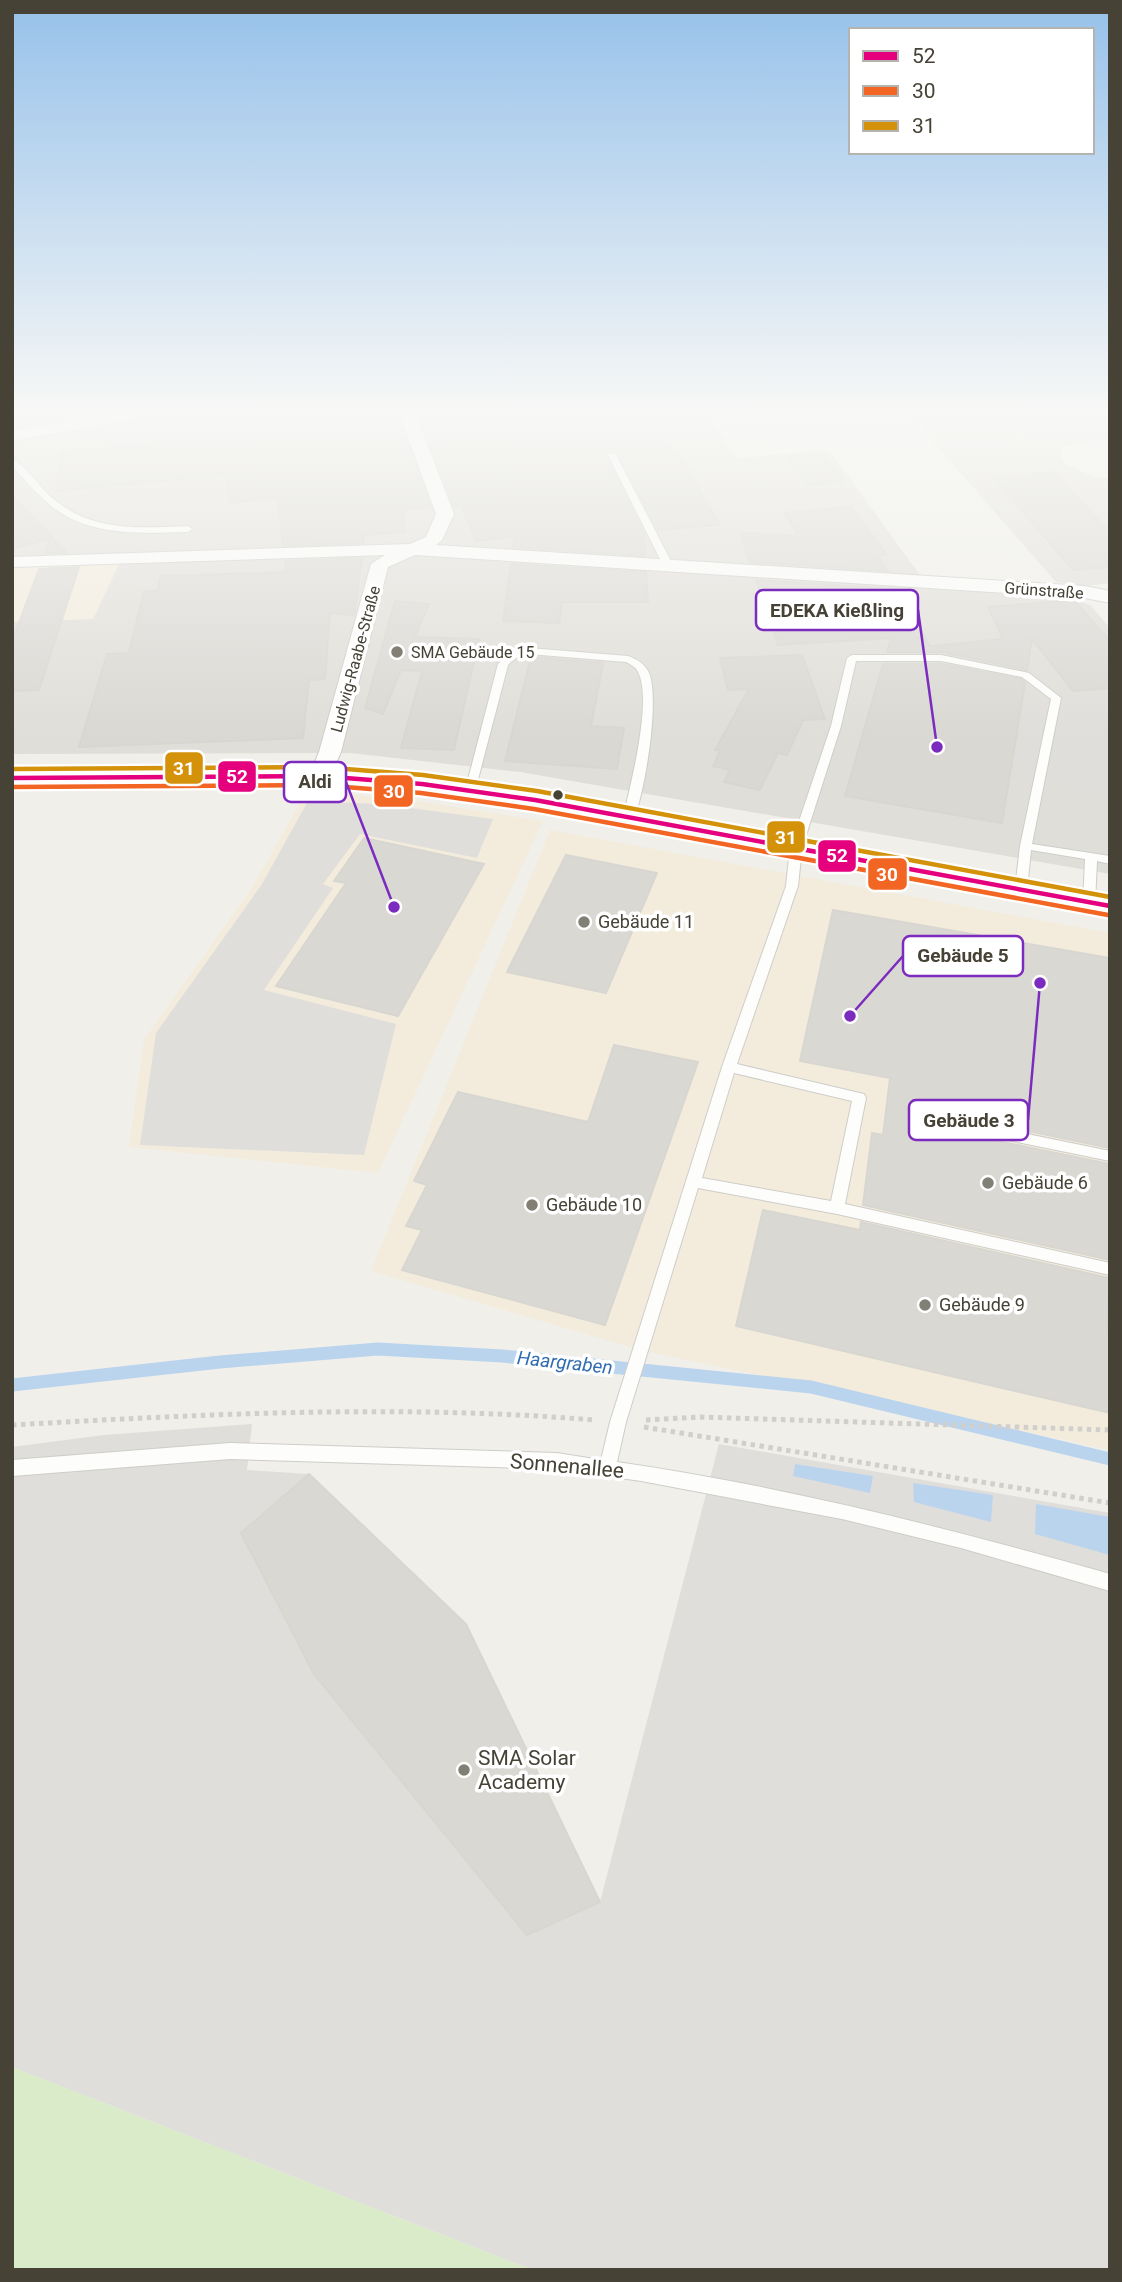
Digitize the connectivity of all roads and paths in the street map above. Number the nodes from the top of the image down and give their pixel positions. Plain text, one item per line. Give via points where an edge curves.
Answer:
1 (92, 521) edge
2 (442, 521) edge
3 (646, 521) edge
4 (188, 529) dead end
5 (411, 549) junction
6 (12, 562) edge
7 (668, 565) junction
8 (1110, 597) edge
9 (320, 776) junction
10 (13, 781) edge
11 (470, 791) junction
12 (629, 818) junction
13 (1026, 846) junction
14 (796, 848) junction
15 (1091, 857) junction
16 (1110, 860) edge
17 (1021, 889) junction
18 (1100, 904) edge
19 (729, 1067) junction
20 (944, 1122) dead end
21 (1110, 1156) edge
22 (694, 1182) junction
23 (837, 1208) junction
24 (1110, 1269) edge
25 (618, 1422) junction
26 (1110, 1430) edge
27 (12, 1468) edge
28 (607, 1468) junction
29 (1110, 1583) edge

1 - 4 lane via 122,530
2 - 5 street, Ludwig-Raabe-Straße via 433,540
3 - 7 lane
5 - 6 street, Grünstraße
5 - 7 street, Grünstraße
5 - 9 street, Ludwig-Raabe-Straße via 380,564 334,741
7 - 8 street, Grünstraße
9 - 10 main road
9 - 11 main road
11 - 12 main road
11 - 12 lane via 503,664 509,657 529,651 628,659 644,673 646,719
12 - 14 main road
13 - 14 lane via 1056,698 1026,675 941,658 852,658 836,726
13 - 15 lane
13 - 17 lane
14 - 17 main road
14 - 19 lane via 792,886
15 - 16 lane
15 - 18 lane
17 - 18 main road
19 - 22 lane
19 - 23 lane via 859,1098
20 - 21 lane
22 - 23 lane
22 - 25 lane
23 - 24 lane
25 - 26 path via 699,1417
25 - 28 lane
27 - 28 lane, Sonnenallee via 230,1451 557,1461
28 - 29 lane, Sonnenallee via 842,1511

